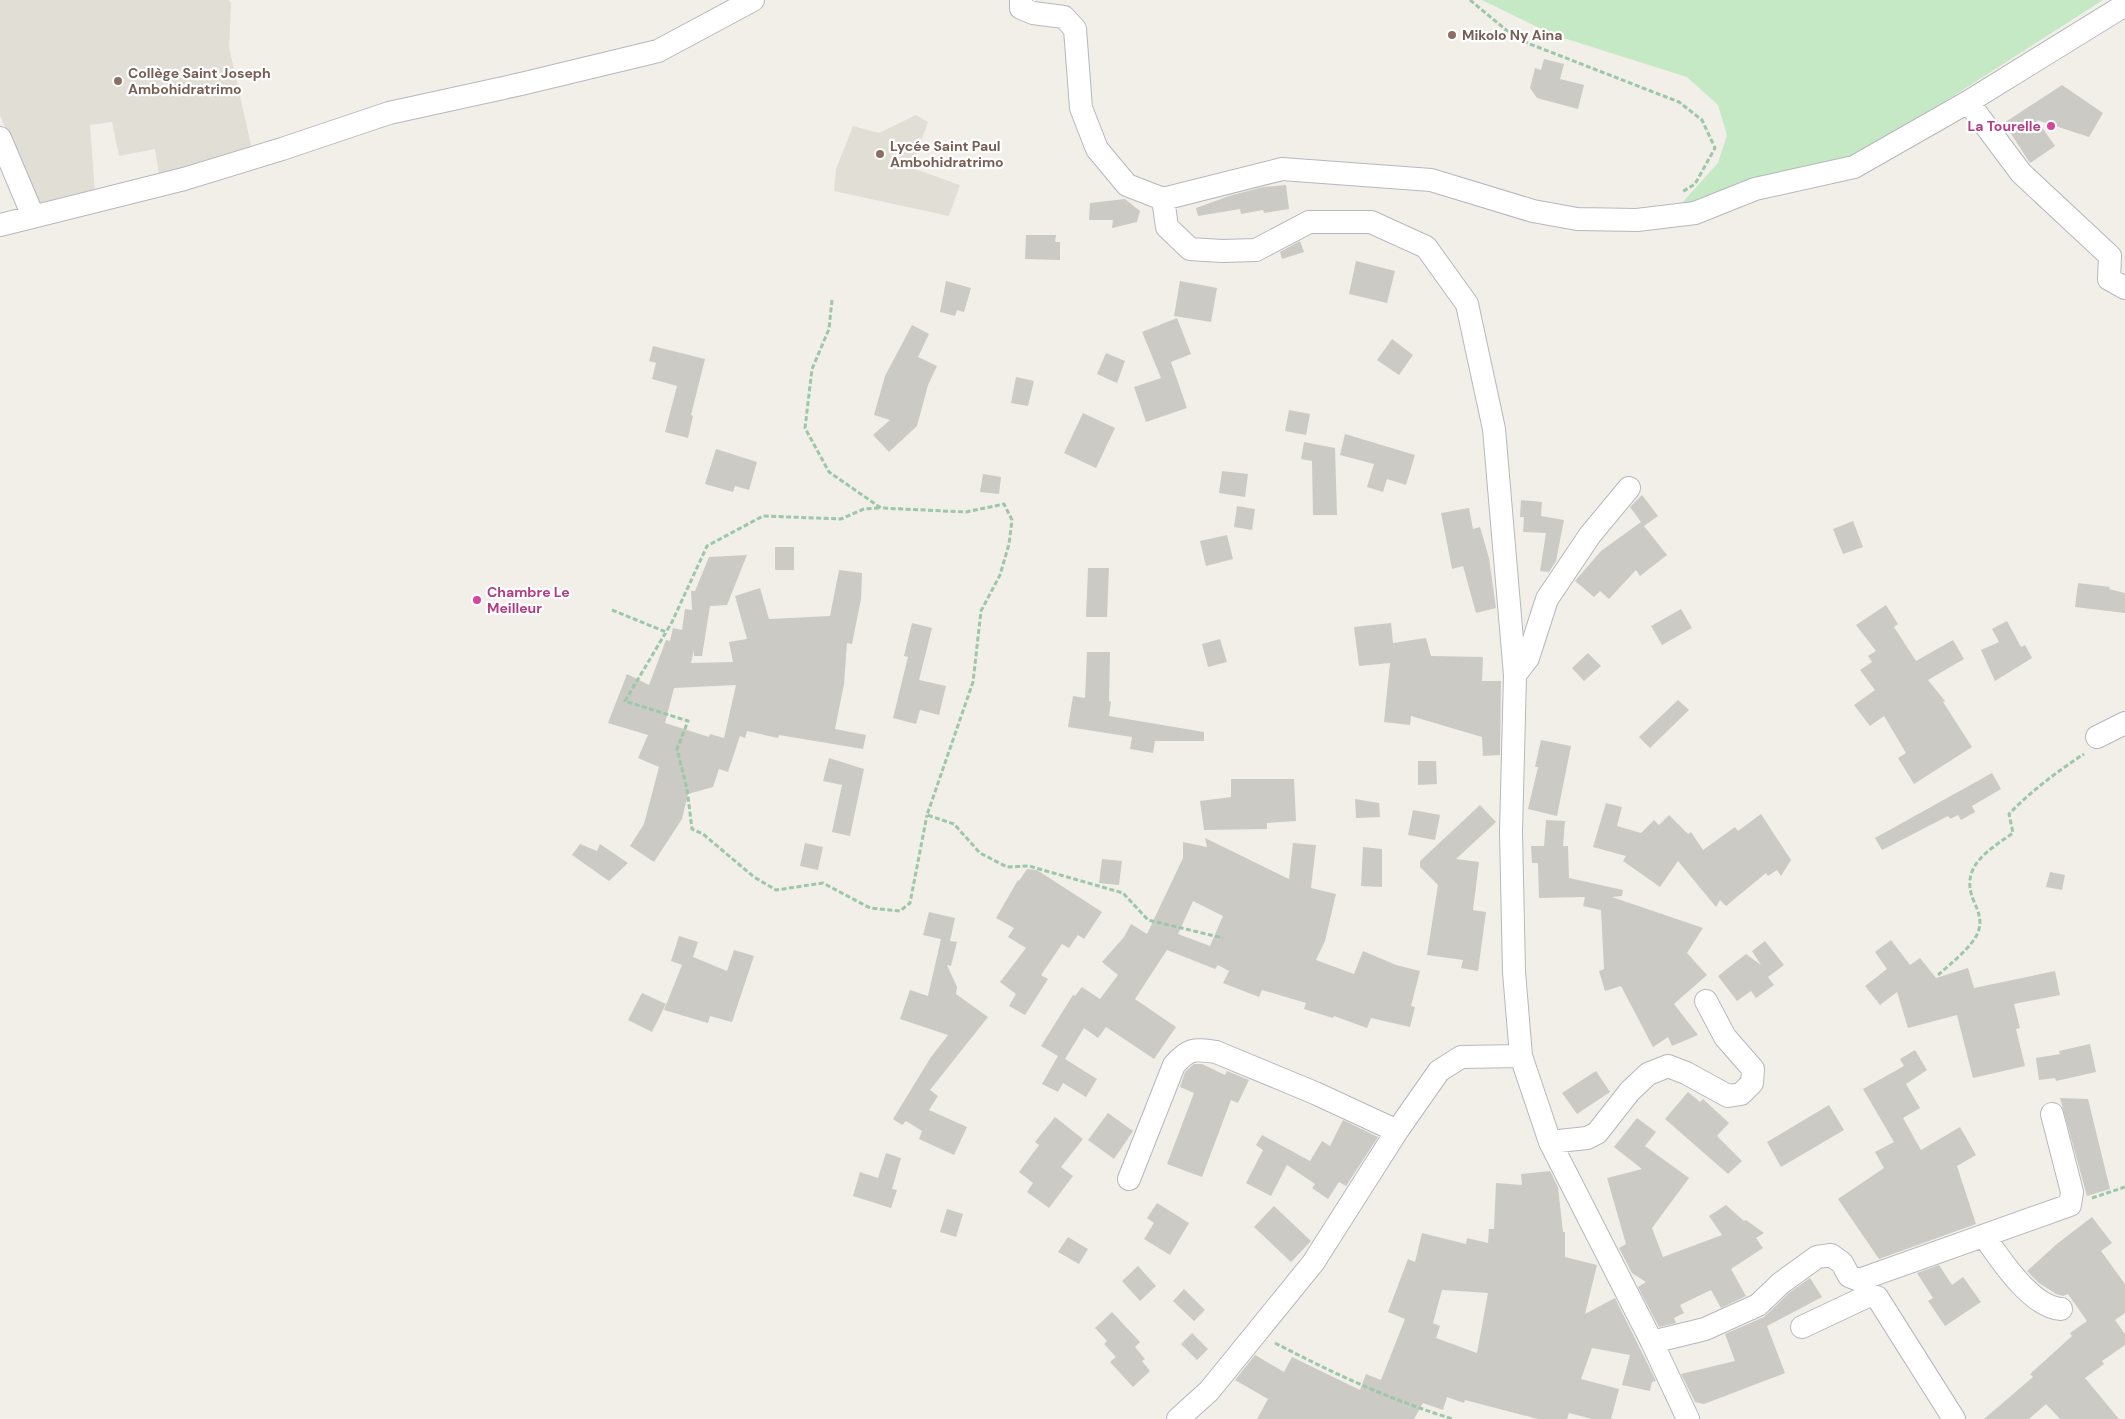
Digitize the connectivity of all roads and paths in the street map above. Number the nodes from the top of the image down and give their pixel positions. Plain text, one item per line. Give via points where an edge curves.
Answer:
1 (753, 0) edge
2 (1021, 0) edge
3 (1470, 0) edge
4 (2125, 5) edge
5 (1968, 102) junction
6 (0, 138) edge
7 (1678, 194) dead end
8 (1163, 199) junction
9 (33, 216) junction
10 (0, 225) edge
11 (2125, 288) edge
12 (832, 300) dead end
13 (1629, 488) dead end
14 (881, 508) junction
15 (612, 610) dead end
16 (666, 632) junction
17 (1515, 675) junction
18 (2125, 723) edge
19 (2097, 738) joint
20 (927, 814) junction
21 (1223, 938) dead end
22 (1938, 975) dead end
23 (1706, 1001) dead end
24 (1521, 1056) junction
25 (2052, 1114) dead end
26 (1397, 1131) junction
27 (1550, 1142) junction
28 (1129, 1179) dead end
29 (2125, 1187) edge
30 (2070, 1205) junction
31 (1984, 1236) junction
32 (2061, 1309) dead end
33 (1802, 1328) dead end
34 (1256, 1333) junction
35 (1652, 1342) junction
36 (1178, 1419) edge
37 (1453, 1419) edge
38 (1688, 1419) edge
39 (1954, 1419) edge

1 - 9 street via 658,51 388,113 184,179
2 - 8 street via 1021,8 1064,17 1075,29 1081,108 1097,149 1127,185
3 - 7 path via 1517,39 1679,102 1702,120 1715,148 1695,184
4 - 5 street
5 - 8 street via 1854,167 1755,189 1694,213 1637,220 1577,219 1533,211 1431,180 1282,169
5 - 11 street via 2021,173 2110,256 2108,278
6 - 9 street
8 - 17 street via 1167,227 1190,248 1256,250 1309,222 1371,222 1426,247 1466,304 1494,429
9 - 10 street
12 - 14 path via 829,329 812,370 805,428 829,472
13 - 17 street via 1590,535 1547,599 1528,658
14 - 16 path via 864,509 841,519 763,516 708,546
14 - 20 path via 966,512 1004,504 1012,520 1000,575 981,611 973,682
15 - 16 path
16 - 20 path via 625,701 688,721 677,749 692,828 754,877 776,890 823,883 870,908 900,911 910,903
17 - 24 street via 1514,972
18 - 19 street
19 - 22 path via 2097,745 2058,771 2016,807 2010,814 2012,833 1978,859 1970,873 1970,890 1980,916 1979,931
20 - 21 path via 954,824 980,853 1007,867 1029,866 1123,893 1148,920
23 - 27 street via 1725,1037 1753,1069 1752,1083 1740,1094 1728,1096 1686,1072 1668,1066 1648,1074 1630,1090 1597,1133 1587,1138
24 - 26 street via 1461,1057 1438,1071
24 - 27 street
25 - 30 street via 2072,1192
26 - 28 street via 1216,1052 1186,1052 1174,1066
26 - 34 street via 1313,1263
27 - 35 street
29 - 30 path
30 - 31 street
31 - 32 street via 2004,1266 2038,1300
31 - 35 street via 1860,1280 1849,1276 1842,1263 1831,1255 1817,1257 1781,1283 1758,1305 1705,1329
33 - 39 street via 1870,1295 1877,1297
34 - 36 street via 1208,1392
34 - 37 path via 1353,1383
35 - 38 street

